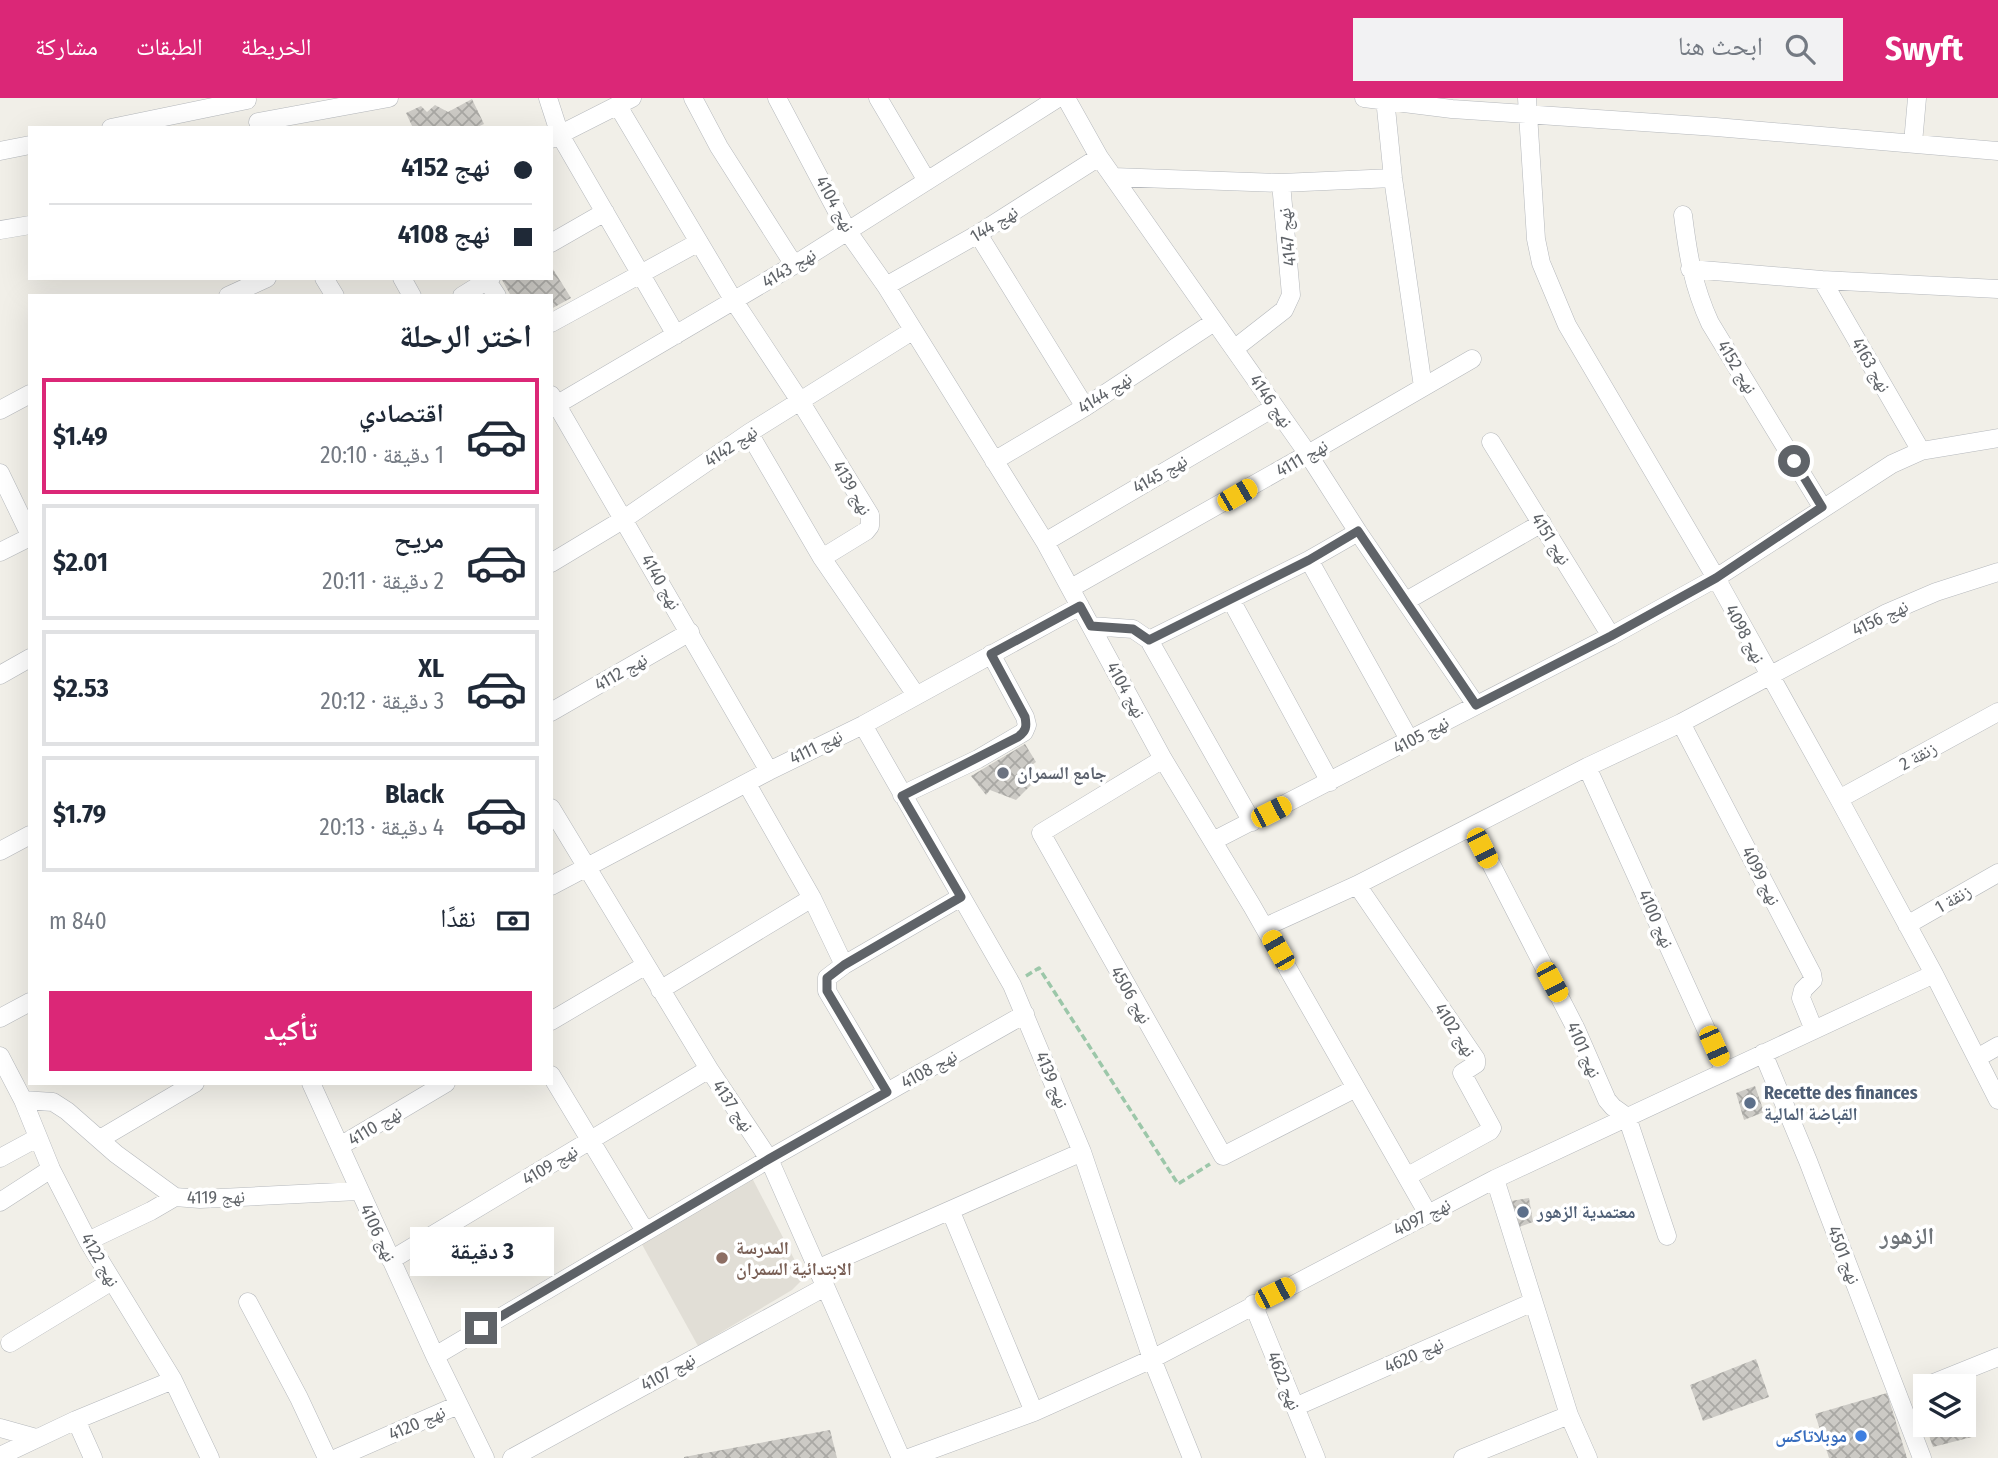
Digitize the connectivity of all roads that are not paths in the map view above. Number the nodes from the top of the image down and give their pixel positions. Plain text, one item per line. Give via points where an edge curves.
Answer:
1 (389, 98) edge
2 (548, 98) edge
3 (693, 98) edge
4 (777, 98) edge
5 (878, 98) edge
6 (1058, 98) edge
7 (1066, 98) edge
8 (1364, 98) edge
9 (1917, 98) edge
10 (247, 99) edge
11 (1385, 100) edge
12 (625, 102) edge
13 (1527, 107) edge
14 (260, 125) edge
15 (120, 126) edge
16 (556, 137) edge
17 (1913, 144) junction
18 (28, 145) edge
19 (0, 151) edge
20 (1998, 151) edge
21 (1100, 157) junction
22 (1113, 177) junction
23 (1393, 178) junction
24 (927, 181) junction
25 (1281, 183) junction
26 (606, 212) junction
27 (1683, 215) dead end
28 (28, 225) edge
29 (0, 230) edge
30 (848, 232) junction
31 (978, 234) junction
32 (553, 242) edge
33 (699, 242) junction
34 (794, 265) junction
35 (1690, 269) junction
36 (641, 272) junction
37 (1822, 279) junction
38 (263, 280) edge
39 (490, 283) edge
40 (886, 286) junction
41 (1998, 289) edge
42 (236, 294) edge
43 (466, 294) edge
44 (734, 301) junction
45 (553, 322) edge
46 (1214, 322) junction
47 (912, 331) junction
48 (676, 335) junction
49 (1234, 349) junction
50 (1472, 359) dead end
51 (1423, 387) junction
52 (28, 395) edge
53 (800, 401) junction
54 (553, 402) edge
55 (1085, 407) junction
56 (1275, 407) junction
57 (0, 410) edge
58 (749, 433) junction
59 (1998, 438) edge
60 (1491, 442) dead end
61 (1921, 451) junction
62 (1308, 454) junction
63 (994, 461) junction
64 (0, 473) edge
65 (1822, 507) junction
66 (624, 519) junction
67 (1542, 523) junction
68 (1358, 531) junction
69 (28, 532) edge
70 (28, 537) edge
71 (1045, 542) junction
72 (0, 552) edge
73 (822, 558) junction
74 (1309, 560) junction
75 (553, 562) edge
76 (1998, 572) edge
77 (1716, 578) junction
78 (1071, 588) junction
79 (1231, 600) junction
80 (1406, 601) junction
81 (1080, 606) junction
82 (1091, 626) junction
83 (690, 632) junction
84 (1611, 636) junction
85 (1149, 640) junction
86 (991, 654) junction
87 (28, 659) edge
88 (0, 675) edge
89 (1768, 676) junction
90 (916, 695) junction
91 (1476, 705) junction
92 (553, 711) edge
93 (1998, 712) edge
94 (1681, 723) junction
95 (863, 725) junction
96 (1410, 741) junction
97 (1163, 759) junction
98 (1587, 766) junction
99 (769, 771) junction
100 (1330, 782) junction
101 (747, 784) junction
102 (902, 796) junction
103 (1839, 799) junction
104 (553, 811) edge
105 (1252, 822) junction
106 (1472, 827) junction
107 (28, 836) edge
108 (1213, 841) junction
109 (0, 851) edge
110 (588, 867) junction
111 (1998, 873) edge
112 (1357, 885) junction
113 (553, 886) edge
114 (961, 897) junction
115 (812, 898) junction
116 (1908, 925) junction
117 (1265, 927) junction
118 (646, 965) junction
119 (844, 965) junction
120 (1934, 974) junction
121 (660, 990) junction
122 (28, 1003) edge
123 (1025, 1014) junction
124 (0, 1018) edge
125 (553, 1020) edge
126 (1814, 1030) junction
127 (1998, 1046) edge
128 (1763, 1054) junction
129 (0, 1056) edge
130 (1978, 1058) junction
131 (709, 1069) junction
132 (1725, 1071) junction
133 (553, 1078) edge
134 (192, 1085) edge
135 (312, 1085) edge
136 (443, 1085) edge
137 (1356, 1088) junction
138 (887, 1092) junction
139 (23, 1100) junction
140 (1998, 1100) edge
141 (1627, 1117) junction
142 (37, 1138) junction
143 (100, 1139) junction
144 (592, 1141) junction
145 (340, 1146) junction
146 (1082, 1152) junction
147 (0, 1158) edge
148 (769, 1159) junction
149 (51, 1169) junction
150 (1408, 1176) junction
151 (1495, 1179) junction
152 (358, 1191) junction
153 (175, 1197) junction
154 (0, 1202) edge
155 (951, 1212) junction
156 (1428, 1214) junction
157 (645, 1231) junction
158 (1667, 1236) dead end
159 (88, 1241) junction
160 (391, 1261) junction
161 (817, 1269) junction
162 (112, 1281) junction
163 (825, 1287) junction
164 (248, 1302) dead end
165 (1533, 1302) junction
166 (1253, 1304) junction
167 (10, 1343) dead end
168 (435, 1356) junction
169 (1998, 1357) edge
170 (1152, 1359) junction
171 (1956, 1374) edge
172 (173, 1380) junction
173 (1913, 1391) edge
174 (1899, 1397) junction
175 (458, 1405) junction
176 (1295, 1407) junction
177 (1034, 1412) junction
178 (1569, 1415) junction
179 (76, 1420) junction
180 (0, 1428) edge
181 (36, 1438) junction
182 (0, 1456) edge
183 (93, 1458) edge
184 (210, 1458) edge
185 (327, 1458) edge
186 (337, 1458) edge
187 (485, 1458) edge
188 (512, 1458) edge
189 (901, 1458) edge
190 (909, 1458) edge
191 (1192, 1458) edge
192 (1316, 1458) edge
193 (1463, 1458) edge
194 (1588, 1458) edge
195 (1922, 1458) edge

1 - 14 street
2 - 16 street
3 - 34 street
4 - 30 street, نهج 4104
5 - 24 street
6 - 24 street, نهج 4143
7 - 21 street, نهج 4146
8 - 11 street
9 - 17 street
10 - 14 street
10 - 15 street
11 - 13 street
11 - 23 street
12 - 16 street
12 - 33 street
13 - 17 street
13 - 77 street, نهج 4098 via 1536,239 1552,293
16 - 26 street
17 - 20 street
18 - 19 street
21 - 22 street, نهج 4146
21 - 31 street, نهج 144
22 - 25 street, نهج 4147
22 - 46 street, نهج 4146
23 - 25 street
23 - 51 street
24 - 30 street, نهج 4143
25 - 49 street, نهج 4147 via 1290,302
26 - 32 street
26 - 36 street
27 - 35 street, نهج 4152
28 - 29 street
30 - 34 street, نهج 4143
30 - 40 street, نهج 4104
31 - 40 street, نهج 144
31 - 55 street
33 - 36 street
33 - 44 street
34 - 44 street, نهج 4143
35 - 37 street
35 - 65 street, نهج 4152 via 1710,323
36 - 45 street
36 - 48 street
37 - 41 street
37 - 61 street, نهج 4163
38 - 42 street
39 - 43 street
40 - 47 street, نهج 4104
44 - 48 street, نهج 4143
44 - 53 street
46 - 49 street, نهج 4146
46 - 55 street, نهج 4144
47 - 53 street, نهج 4142
47 - 63 street, نهج 4104
48 - 54 street, نهج 4143
49 - 56 street, نهج 4146
50 - 51 street, نهج 4111
51 - 62 street, نهج 4111
52 - 57 street
53 - 58 street, نهج 4142
53 - 73 street, نهج 4139 via 872,520 866,531
54 - 66 street, نهج 4140
55 - 63 street, نهج 4144
56 - 62 street, نهج 4146
56 - 71 street, نهج 4145
58 - 66 street, نهج 4142
58 - 73 street
59 - 61 street, نهج 4105
60 - 67 street, نهج 4151
61 - 65 street, نهج 4105
62 - 68 street, نهج 4146
62 - 78 street, نهج 4111
63 - 71 street, نهج 4104
64 - 69 street
65 - 77 street, نهج 4105
66 - 75 street, نهج 4142
66 - 83 street, نهج 4140
67 - 80 street
67 - 84 street, نهج 4151
68 - 74 street
68 - 80 street, نهج 4146
70 - 72 street
71 - 78 street, نهج 4104
73 - 90 street
74 - 79 street
74 - 96 street
76 - 89 street, نهج 4156 via 1887,613
77 - 84 street, نهج 4105
77 - 89 street, نهج 4098
78 - 81 street, نهج 4104
79 - 85 street
79 - 100 street
80 - 91 street, نهج 4146
81 - 82 street, نهج 4104
81 - 86 street, نهج 4111
82 - 85 street via 1133,629
82 - 97 street, نهج 4104
83 - 92 street, نهج 4112
83 - 99 street, نهج 4140
84 - 91 street, نهج 4105
85 - 105 street
86 - 90 street, نهج 4111
86 - 102 street via 1025,717 1024,732
87 - 88 street
89 - 94 street, نهج 4156
89 - 103 street, نهج 4098
90 - 95 street, نهج 4111
91 - 96 street, نهج 4105
93 - 103 street, زنقة 2
94 - 98 street, نهج 4156
94 - 126 street, نهج 4099 via 1812,974 1801,998
95 - 99 street, نهج 4111
95 - 102 street, نهج 4139
96 - 100 street, نهج 4105
97 - 108 street, نهج 4104
97 - 137 street, نهج 4506 via 1041,833 1223,1156
98 - 106 street, نهج 4156
98 - 132 street, نهج 4100
99 - 101 street, نهج 4111
100 - 105 street, نهج 4105
101 - 110 street, نهج 4111
101 - 115 street
102 - 114 street, نهج 4139
103 - 116 street, نهج 4098
104 - 110 street, نهج 4137
105 - 108 street, نهج 4105
106 - 112 street, نهج 4156
106 - 141 street, نهج 4101 via 1576,1029 1607,1100
107 - 109 street
108 - 117 street, نهج 4104
110 - 113 street, نهج 4111
110 - 118 street, نهج 4137
111 - 116 street, زنقة 1
112 - 117 street, نهج 4156
112 - 150 street, نهج 4102 via 1477,1060 1462,1073 1492,1128
114 - 119 street
114 - 123 street, نهج 4139
115 - 119 street
115 - 121 street
116 - 120 street, نهج 4098
117 - 137 street, نهج 4104
118 - 121 street, نهج 4137
118 - 125 street
119 - 138 street via 827,978 827,991
120 - 126 street, نهج 4097
120 - 130 street, نهج 4098
121 - 131 street, نهج 4137
122 - 124 street
123 - 138 street, نهج 4108
123 - 146 street, نهج 4139
126 - 128 street, نهج 4097
127 - 130 street
128 - 132 street, نهج 4097
128 - 174 street, نهج 4501
129 - 139 street, نهج 4122
130 - 140 street, نهج 4098
131 - 144 street, نهج 4109
131 - 148 street, نهج 4137
132 - 141 street, نهج 4097
133 - 144 street
134 - 143 street
135 - 145 street, نهج 4106
136 - 145 street, نهج 4110
137 - 150 street, نهج 4104
138 - 148 street, نهج 4108
139 - 142 street, نهج 4122
139 - 143 street, نهج 4119 via 53,1102
141 - 151 street, نهج 4097
141 - 158 street, نهج 4101
142 - 147 street
142 - 149 street, نهج 4122
143 - 153 street, نهج 4119
144 - 157 street
144 - 160 street, نهج 4109
145 - 152 street, نهج 4106
146 - 155 street
146 - 170 street, نهج 4139
148 - 157 street, نهج 4108
148 - 161 street, نهج 4137
149 - 154 street
149 - 159 street, نهج 4122
150 - 156 street, نهج 4104
151 - 156 street, نهج 4097
151 - 165 street
152 - 153 street, نهج 4119
152 - 160 street, نهج 4106
153 - 159 street
155 - 161 street
155 - 177 street
156 - 166 street, نهج 4097
157 - 168 street, نهج 4108
159 - 162 street, نهج 4122
160 - 168 street, نهج 4106
161 - 163 street, نهج 4137
162 - 167 street
162 - 172 street, نهج 4122
163 - 188 street, نهج 4107
163 - 189 street, نهج 4137
164 - 185 street
165 - 176 street, نهج 4620
165 - 178 street
166 - 170 street, نهج 4097
166 - 176 street, نهج 4622
168 - 175 street, نهج 4106
169 - 171 street
170 - 177 street, نهج 4097
170 - 191 street, نهج 4139
172 - 179 street
172 - 184 street, نهج 4122
173 - 174 street
174 - 195 street, نهج 4501
175 - 186 street, نهج 4120
175 - 187 street, نهج 4106
176 - 192 street, نهج 4622
177 - 190 street, نهج 4097
178 - 193 street
178 - 194 street
179 - 181 street
179 - 183 street
180 - 181 street
181 - 182 street

